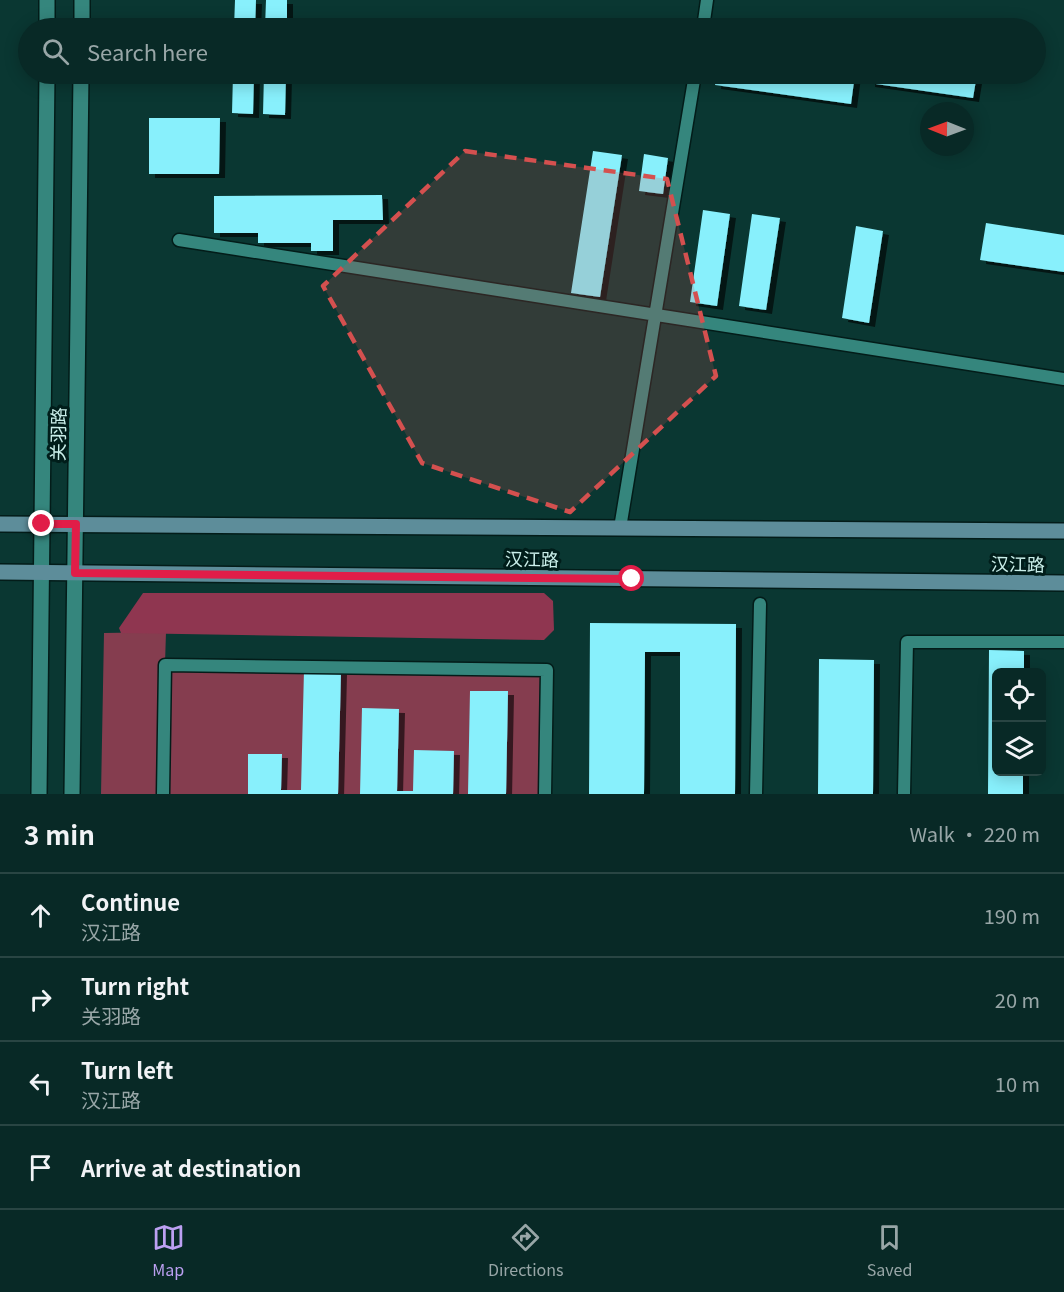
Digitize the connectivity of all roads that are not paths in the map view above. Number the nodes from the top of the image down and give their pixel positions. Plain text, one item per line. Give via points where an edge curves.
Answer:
1 (48, 0) edge
2 (82, 0) edge
3 (707, 0) edge
4 (47, 18) edge
5 (82, 18) edge
6 (704, 18) edge
7 (47, 84) edge
8 (81, 84) edge
9 (693, 84) edge
10 (179, 240) dead end
11 (655, 315) junction
12 (1064, 380) edge
13 (0, 524) edge
14 (42, 524) junction
15 (76, 524) junction
16 (620, 528) junction
17 (1064, 531) edge
18 (0, 572) edge
19 (41, 573) junction
20 (75, 573) junction
21 (1064, 583) edge
22 (760, 604) dead end
23 (1064, 642) edge
24 (39, 794) edge
25 (72, 794) edge
26 (163, 794) edge
27 (545, 794) edge
28 (756, 794) edge
29 (904, 794) edge

1 - 4 street
2 - 5 street
3 - 6 lane
7 - 14 street, 关羽路
8 - 15 street, 关羽路
9 - 11 lane
10 - 11 lane
11 - 12 lane
11 - 16 lane
13 - 14 main road, 汉江路
14 - 15 main road, 汉江路
14 - 19 street, 关羽路
15 - 16 main road, 汉江路
15 - 20 street, 关羽路
16 - 17 main road, 汉江路
18 - 19 main road, 汉江路
19 - 20 main road, 汉江路
19 - 24 street, 关羽路
20 - 21 main road, 汉江路
20 - 25 street, 关羽路
22 - 28 lane
23 - 29 lane via 907,642
26 - 27 lane via 165,665 547,670

